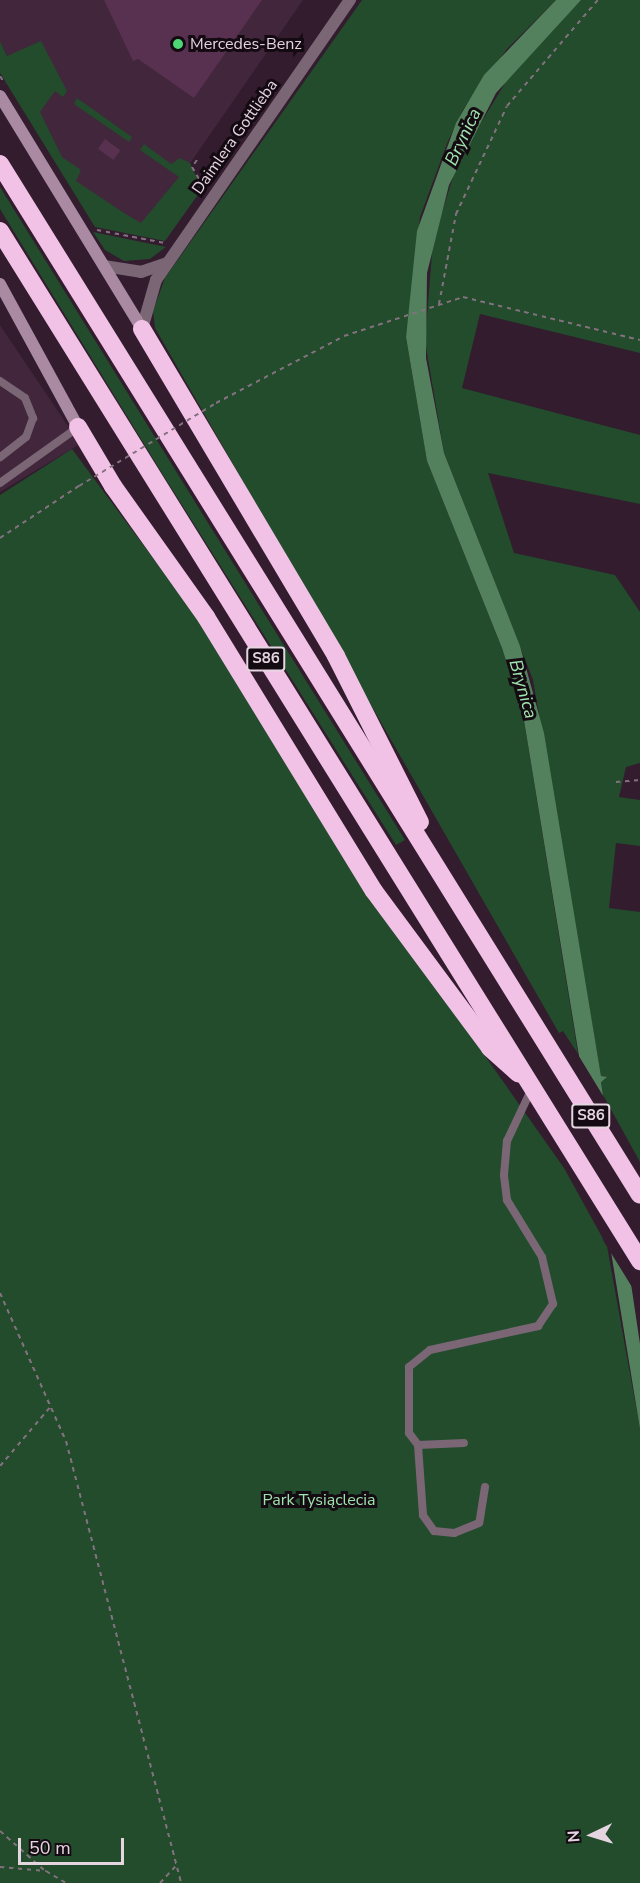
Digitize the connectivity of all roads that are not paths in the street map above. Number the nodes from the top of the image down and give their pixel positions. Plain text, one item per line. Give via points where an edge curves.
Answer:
1 (350, 0) edge
2 (3, 91) edge
3 (0, 164) edge
4 (0, 231) edge
5 (168, 262) junction
6 (104, 266) junction
7 (0, 284) edge
8 (142, 329) junction
9 (0, 381) edge
10 (78, 427) junction
11 (0, 457) edge
12 (0, 483) edge
13 (449, 887) junction
14 (533, 1086) junction
15 (637, 1190) edge
16 (640, 1261) edge
17 (464, 1443) dead end
18 (418, 1445) junction
19 (485, 1487) dead end

1 - 5 street, Daimlera Gottlieba
2 - 6 main road
3 - 13 highway, S86
4 - 14 highway, S86
5 - 6 street via 141,272
5 - 8 street, Daimlera Gottlieba via 145,307
6 - 8 main road
7 - 10 main road
8 - 13 highway via 383,741
9 - 11 lane via 25,399 33,418 26,437
10 - 12 lane
10 - 14 highway via 113,486 206,617 374,891 490,1048
13 - 15 highway, S86
14 - 16 highway, S86
14 - 18 lane via 507,1141 505,1184 521,1231 542,1257 553,1304 538,1326 419,1353 409,1367 409,1433
17 - 18 lane
18 - 19 lane via 423,1515 434,1531 454,1533 479,1523

